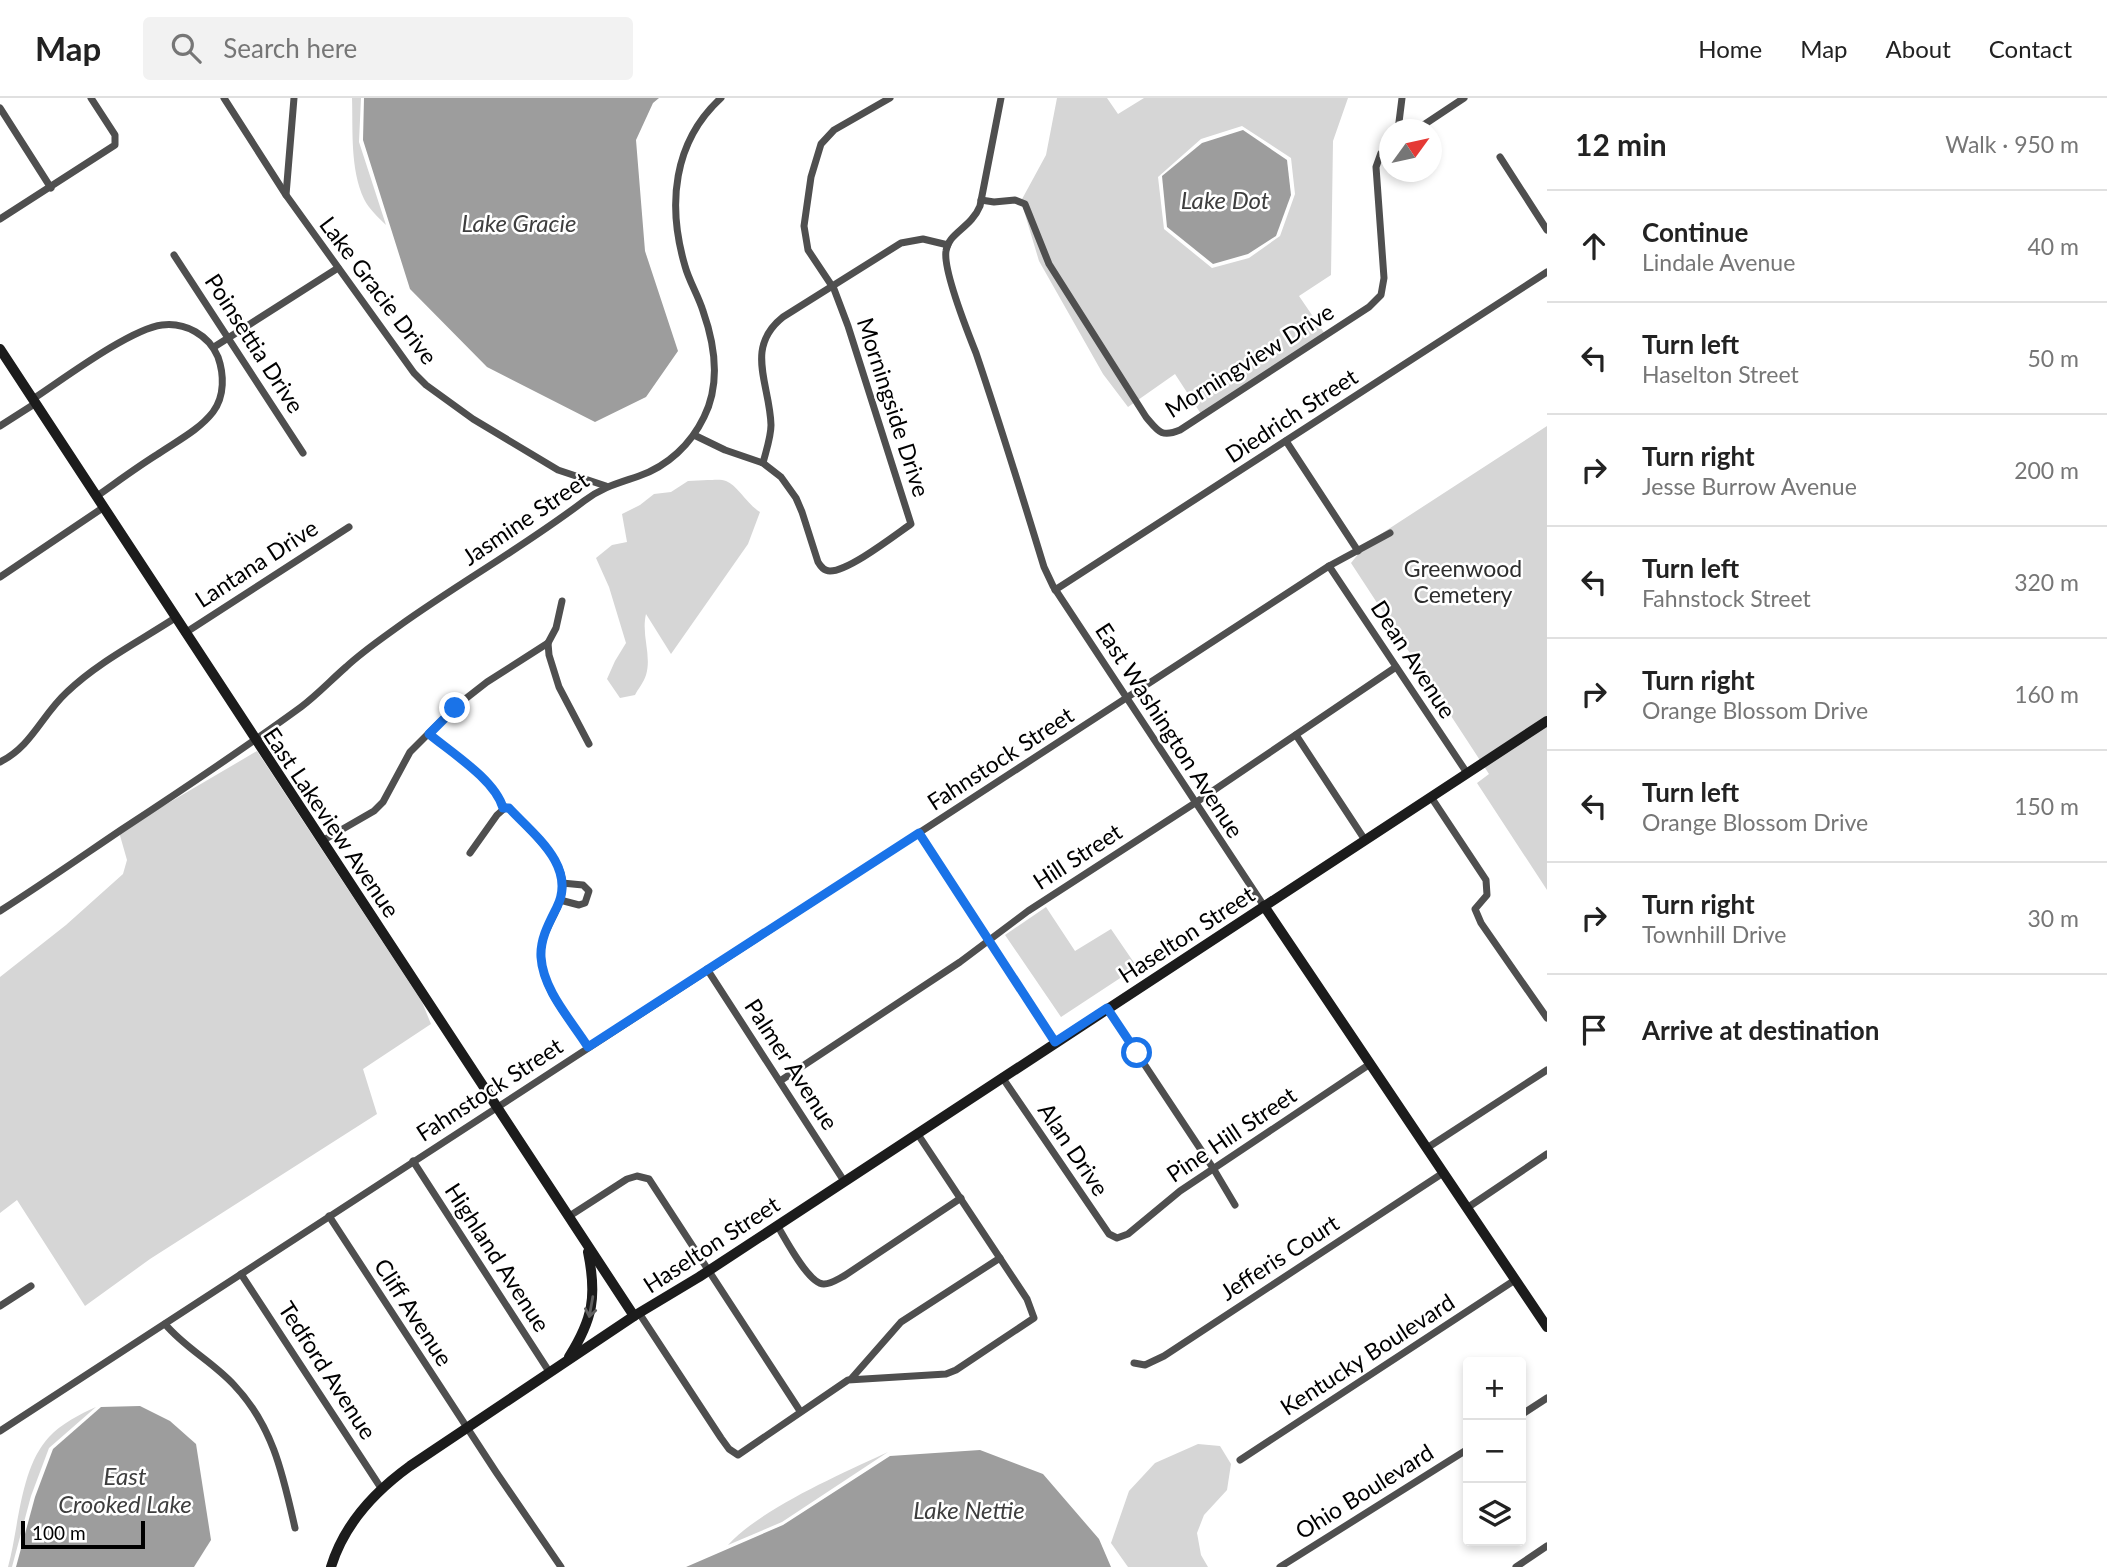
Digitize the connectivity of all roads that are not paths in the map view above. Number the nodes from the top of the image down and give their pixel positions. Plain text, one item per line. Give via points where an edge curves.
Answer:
1 (91, 98) edge
2 (224, 98) edge
3 (294, 98) edge
4 (721, 98) edge
5 (890, 98) edge
6 (1001, 98) edge
7 (1402, 98) edge
8 (1464, 98) edge
9 (0, 108) edge
10 (1399, 119) edge
11 (1432, 119) edge
12 (1500, 157) dead end
13 (1379, 159) edge
14 (51, 188) junction
15 (286, 195) junction
16 (981, 200) junction
17 (0, 219) edge
18 (1547, 230) edge
19 (948, 245) junction
20 (174, 255) dead end
21 (338, 268) junction
22 (1547, 272) edge
23 (832, 287) junction
24 (229, 339) junction
25 (214, 347) junction
26 (0, 349) edge
27 (35, 401) junction
28 (0, 426) edge
29 (694, 435) junction
30 (1286, 442) junction
31 (303, 453) dead end
32 (762, 463) junction
33 (606, 486) junction
34 (97, 496) junction
35 (104, 507) junction
36 (349, 527) dead end
37 (1390, 533) dead end
38 (1358, 551) junction
39 (1329, 566) junction
40 (0, 577) edge
41 (1055, 590) junction
42 (562, 601) dead end
43 (175, 618) junction
44 (185, 633) junction
45 (548, 643) junction
46 (1396, 667) junction
47 (1126, 698) junction
48 (1547, 721) edge
49 (429, 734) junction
50 (1296, 735) junction
51 (256, 741) junction
52 (589, 744) dead end
53 (0, 762) edge
54 (1467, 774) junction
55 (1431, 797) junction
56 (1195, 803) junction
57 (503, 808) junction
58 (919, 833) junction
59 (1366, 840) junction
60 (322, 841) junction
61 (470, 853) dead end
62 (562, 883) junction
63 (560, 900) junction
64 (1264, 906) junction
65 (0, 911) edge
66 (990, 940) junction
67 (707, 970) junction
68 (1107, 1008) junction
69 (1547, 1018) edge
70 (1055, 1042) junction
71 (588, 1047) junction
72 (1370, 1064) junction
73 (1547, 1070) edge
74 (1002, 1077) junction
75 (780, 1081) junction
76 (496, 1106) junction
77 (917, 1133) junction
78 (1427, 1148) junction
79 (1547, 1154) edge
80 (413, 1161) junction
81 (1213, 1168) junction
82 (1443, 1173) junction
83 (844, 1181) junction
84 (961, 1198) junction
85 (1235, 1206) dead end
86 (1467, 1208) junction
87 (329, 1216) junction
88 (568, 1217) junction
89 (777, 1224) junction
90 (1117, 1238) joint
91 (586, 1245) junction
92 (1000, 1258) junction
93 (708, 1271) junction
94 (241, 1273) junction
95 (1515, 1280) junction
96 (31, 1286) dead end
97 (0, 1306) edge
98 (636, 1314) junction
99 (165, 1324) junction
100 (1547, 1327) edge
101 (566, 1363) junction
102 (1134, 1363) dead end
103 (550, 1373) junction
104 (851, 1379) junction
105 (1547, 1398) edge
106 (800, 1411) junction
107 (1526, 1412) edge
108 (468, 1428) junction
109 (0, 1432) edge
110 (1463, 1452) edge
111 (1240, 1460) dead end
112 (381, 1488) junction
113 (295, 1528) dead end
114 (1547, 1546) edge
115 (331, 1567) edge
116 (561, 1567) edge
117 (1280, 1567) edge
118 (1516, 1567) edge

1 - 14 street via 117,142
2 - 15 street, Lake Gracie Drive
3 - 15 street
4 - 29 street via 698,123 683,150 676,197 680,247 703,310 715,363 710,404
5 - 23 street via 834,130 817,154 805,236 812,258
6 - 16 street
7 - 10 street
8 - 11 street
9 - 14 street
12 - 18 street
13 - 16 street, Morningview Drive via 1381,295 1359,314 1170,434 1156,429 1146,416 1061,283 1025,204
14 - 17 street
15 - 21 street, Lake Gracie Drive
16 - 19 street via 973,221
19 - 23 street via 923,239 901,243
19 - 41 street, East Washington Avenue via 954,291
20 - 24 street, Poinsettia Drive
21 - 24 street
21 - 33 street, Lake Gracie Drive via 426,385 558,470
22 - 30 street, Diedrich Street
23 - 32 street via 783,317 763,340 771,426
23 - 32 street, Morningside Drive via 911,524 849,565 825,570 815,555 796,498 781,477
24 - 25 street
24 - 31 street, Poinsettia Drive
25 - 27 street via 201,334 181,326 149,328 105,352
25 - 34 street via 223,385 213,412 193,431
26 - 27 street, East Lakeview Avenue
27 - 28 street
27 - 34 street, East Lakeview Avenue
29 - 32 street
29 - 33 street, Jasmine Street via 657,467
30 - 38 street
30 - 41 street, Diedrich Street
33 - 51 street, Jasmine Street via 399,625
34 - 35 street, East Lakeview Avenue
35 - 40 street
35 - 43 street, East Lakeview Avenue
36 - 44 street, Lantana Drive
37 - 38 street, Fahnstock Street
38 - 39 street, Fahnstock Street
39 - 46 street, Dean Avenue
39 - 47 street, Fahnstock Street
41 - 47 street, East Washington Avenue
42 - 45 street
43 - 44 street, East Lakeview Avenue
43 - 53 street via 69,689 20,750
44 - 51 street, East Lakeview Avenue
45 - 49 street via 487,682
45 - 52 street via 559,687
46 - 50 street, Hill Street
46 - 54 street, Dean Avenue
47 - 56 street, East Washington Avenue
47 - 58 street, Fahnstock Street
48 - 54 street, Haselton Street
49 - 57 street via 486,781
49 - 60 street via 410,752 374,811
50 - 56 street, Hill Street
50 - 59 street
51 - 60 street, East Lakeview Avenue
51 - 65 street, Jasmine Street
54 - 55 street, Haselton Street
55 - 59 street, Haselton Street
55 - 69 street via 1486,880 1487,895 1475,909 1481,923
56 - 64 street, East Washington Avenue
56 - 66 street, Hill Street
57 - 61 street
57 - 62 street via 509,808 550,851
58 - 66 street
58 - 67 street, Fahnstock Street
59 - 64 street, Haselton Street
60 - 76 street, East Lakeview Avenue
62 - 63 street
62 - 63 street via 583,885 589,897 579,905
63 - 71 street via 542,940 542,969
64 - 68 street, Haselton Street
64 - 72 street, East Washington Avenue
66 - 70 street
66 - 75 street, Hill Street
67 - 71 street, Fahnstock Street
67 - 75 street, Palmer Avenue
68 - 70 street, Haselton Street
68 - 81 street
70 - 74 street, Haselton Street
71 - 76 street, Fahnstock Street
72 - 78 street, East Washington Avenue
72 - 81 street, Pine Hill Street
73 - 78 street
74 - 77 street, Haselton Street
74 - 90 street, Alan Drive via 1109,1234
75 - 83 street, Palmer Avenue
76 - 80 street, Fahnstock Street
76 - 88 street, East Lakeview Avenue
77 - 83 street, Haselton Street
77 - 84 street
78 - 82 street, East Washington Avenue
79 - 86 street
80 - 87 street, Fahnstock Street
80 - 103 street, Highland Avenue
81 - 85 street
81 - 90 street, Pine Hill Street
82 - 86 street, East Washington Avenue
82 - 102 street, Jefferis Court via 1164,1356 1145,1365
83 - 89 street, Haselton Street
84 - 89 street via 827,1284 810,1278
84 - 92 street
86 - 95 street, East Washington Avenue
87 - 94 street, Fahnstock Street
87 - 108 street, Cliff Avenue
88 - 91 street, East Lakeview Avenue
88 - 93 street via 613,1186 643,1176 652,1182
89 - 93 street, Haselton Street
91 - 98 street, East Lakeview Avenue
91 -> 101 street via 593,1303 585,1330
92 - 104 street via 901,1322
92 - 104 street via 1027,1299 1032,1320 946,1374
93 - 98 street, Haselton Street
93 - 106 street
94 - 99 street, Fahnstock Street
94 - 112 street, Tedford Avenue
95 - 100 street, East Washington Avenue
95 - 111 street, Kentucky Boulevard
96 - 97 street
98 - 101 street, Haselton Street
98 - 106 street, East Lakeview Avenue via 729,1450 738,1455
99 - 109 street, Fahnstock Street
99 - 113 street via 235,1385 269,1435
101 - 103 street, Haselton Street
103 - 108 street, Haselton Street
104 - 106 street
105 - 107 street
108 - 112 street, Haselton Street
108 - 116 street, Cliff Avenue
110 - 117 street, Ohio Boulevard
112 - 115 street, Haselton Street via 359,1512
114 - 118 street

